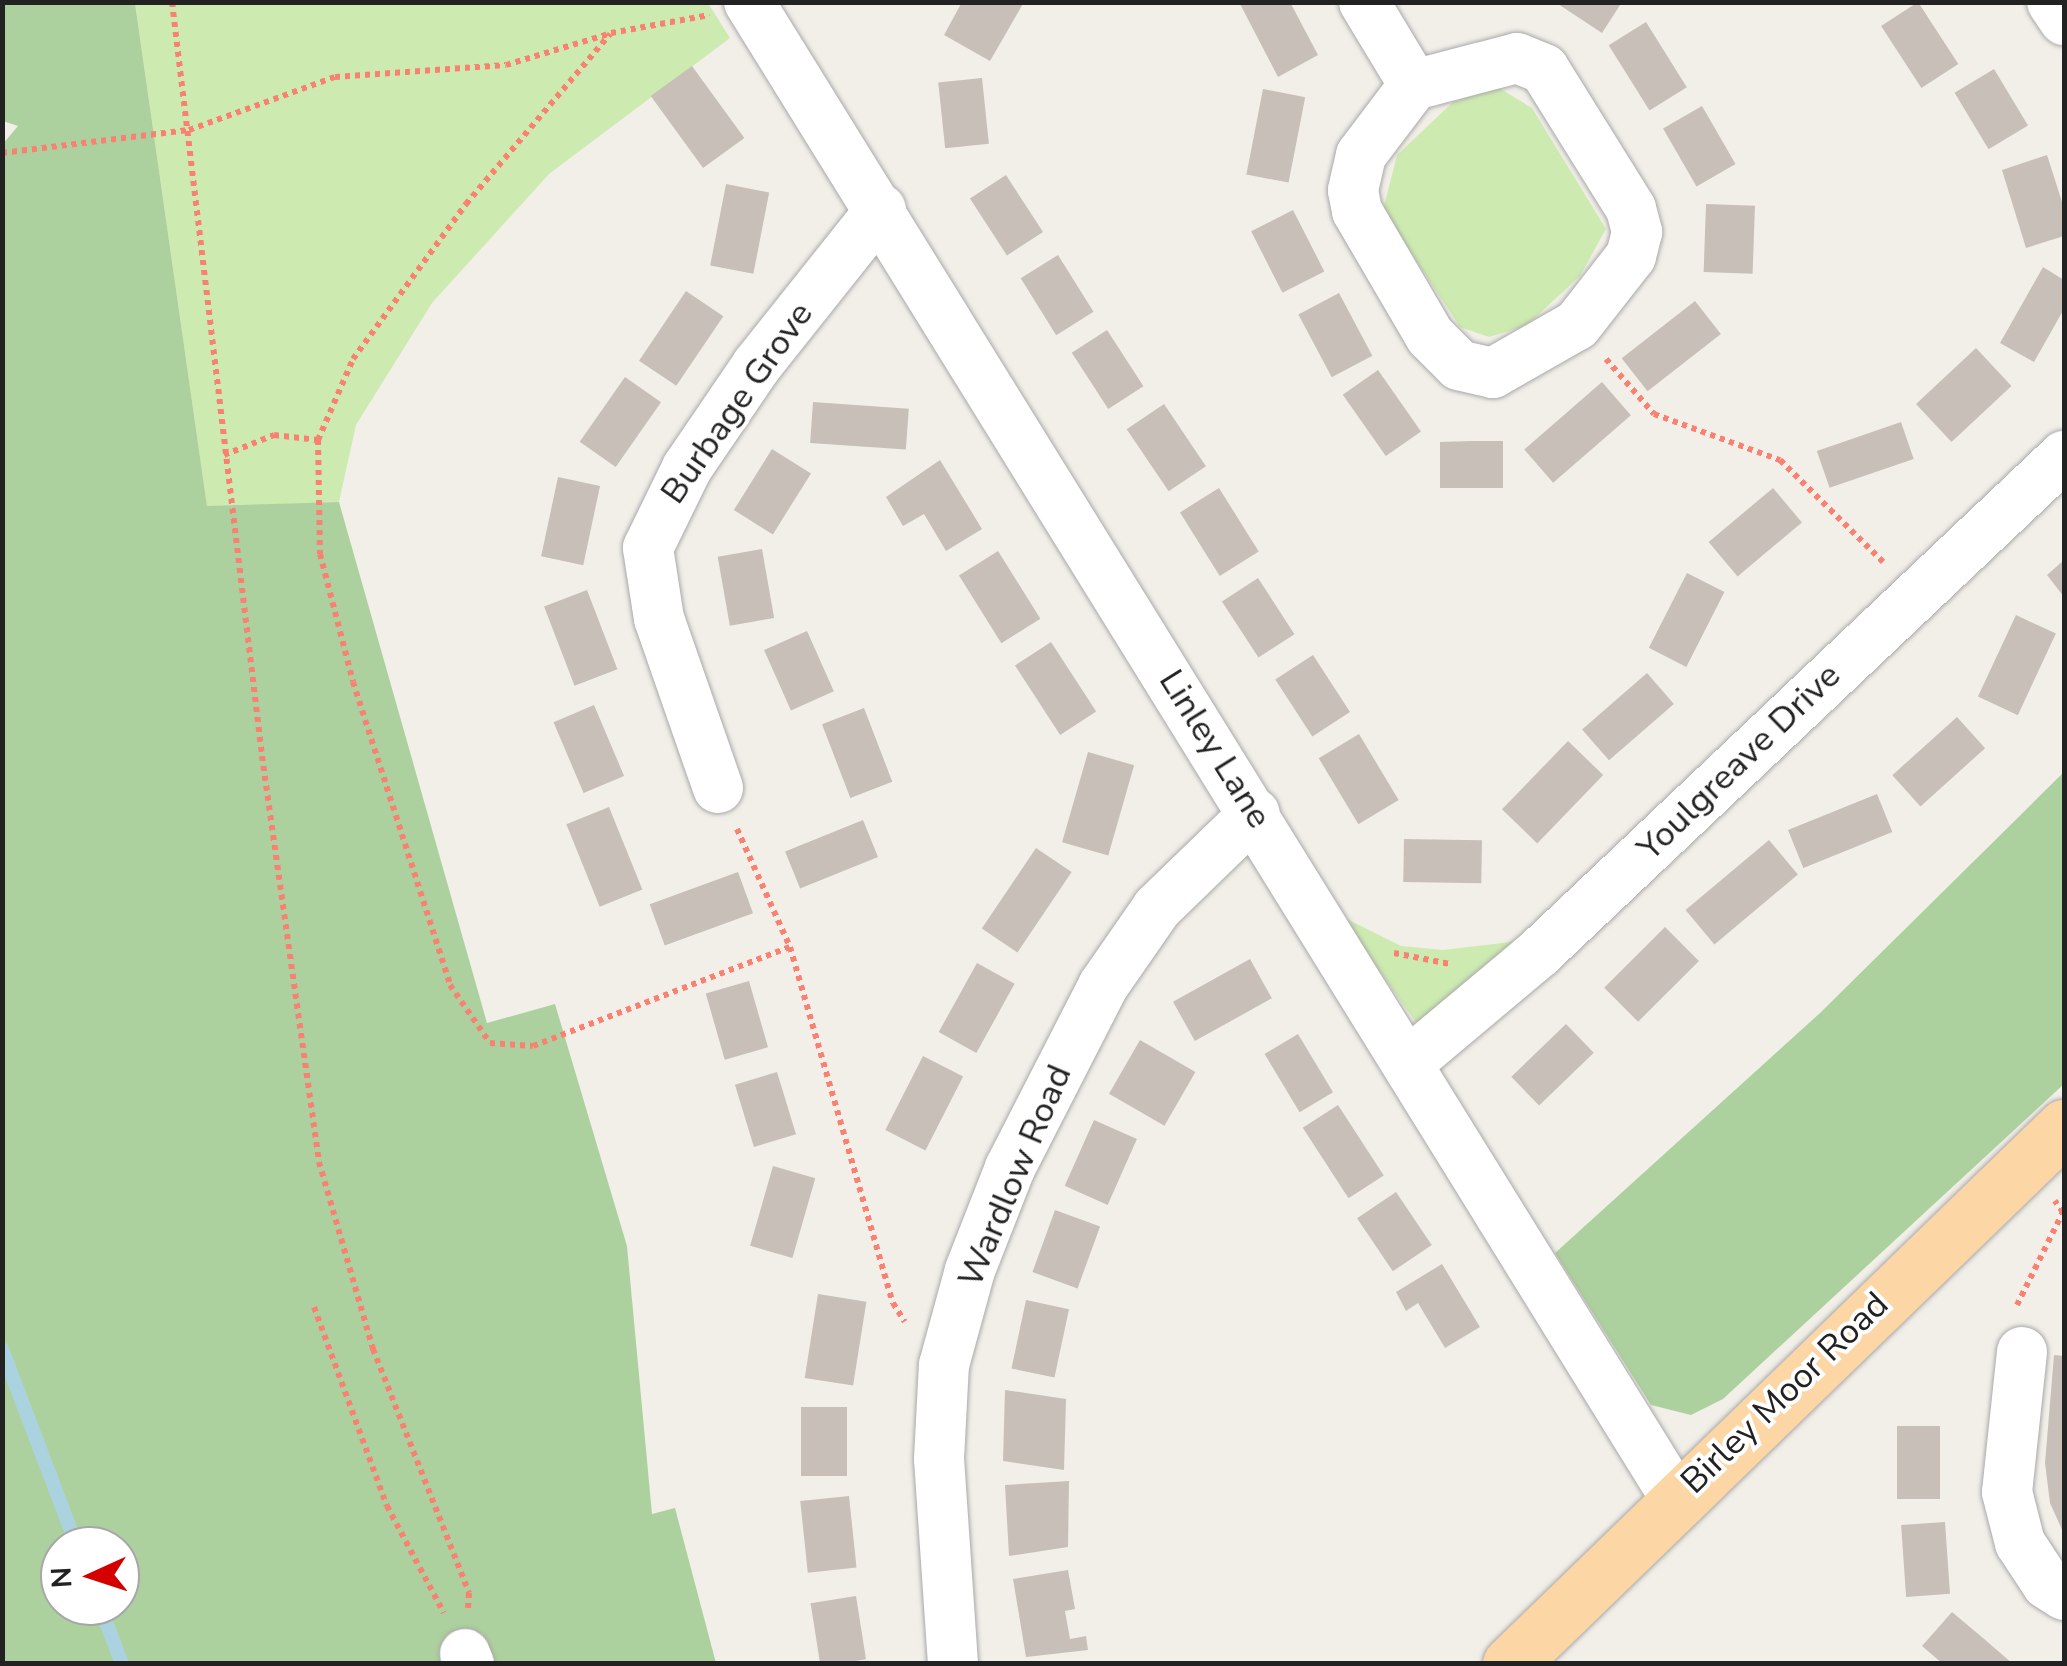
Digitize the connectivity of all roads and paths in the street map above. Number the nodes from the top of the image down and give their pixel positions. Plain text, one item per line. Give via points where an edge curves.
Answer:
1 (172, 2) edge
2 (1364, 2) edge
3 (2052, 2) edge
4 (764, 9) edge
5 (2064, 20) edge
6 (611, 33) junction
7 (1414, 85) junction
8 (189, 130) junction
9 (2, 153) edge
10 (881, 209) junction
11 (1598, 349) dead end
12 (318, 440) junction
13 (224, 455) junction
14 (2064, 456) edge
15 (1916, 594) junction
16 (718, 788) joint
17 (1254, 813) junction
18 (1321, 919) junction
19 (790, 947) junction
20 (1455, 964) dead end
21 (1409, 1062) junction
22 (2064, 1127) edge
23 (2050, 1194) dead end
24 (314, 1307) dead end
25 (2022, 1352) joint
26 (944, 1365) junction
27 (1676, 1499) junction
28 (2064, 1596) edge
29 (467, 1659) edge
30 (954, 1664) edge
31 (1510, 1664) edge

1 - 8 path
2 - 7 street
3 - 5 street
4 - 6 path
4 - 10 street, Linley Lane
6 - 8 path via 506,64 335,77
6 - 12 path via 466,204 353,359
7 - 7 street via 1517,58 1544,69 1632,209 1637,232 1631,256 1577,325 1493,372 1459,365 1430,336 1357,211 1361,154
8 - 9 path
8 - 13 path
10 - 16 street, Burbage Grove via 757,365 679,481 648,548 659,619
10 - 17 street, Linley Lane
11 - 15 path via 1654,414 1780,460
12 - 13 path via 274,435
12 - 19 path via 320,554 353,682 450,984 490,1043 533,1046
13 - 29 path via 319,1162 373,1349 469,1594
14 - 15 street, Youlgreave Drive
15 - 21 street, Youlgreave Drive via 1540,952
16 - 19 path
17 - 18 street, Linley Lane
17 - 26 street, Wardlow Road via 1157,908 1102,986 1010,1168 970,1270
18 - 20 path via 1414,960
18 - 21 street, Linley Lane
19 - 26 path via 893,1303 916,1340
21 - 27 street, Linley Lane
22 - 27 main road, Birley Moor Road
23 - 25 path via 2063,1212 2010,1321
24 - 29 path via 387,1506
25 - 28 street via 2008,1492 2020,1544 2047,1584
26 - 30 street, Wardlow Road via 942,1562
27 - 31 main road, Birley Moor Road

